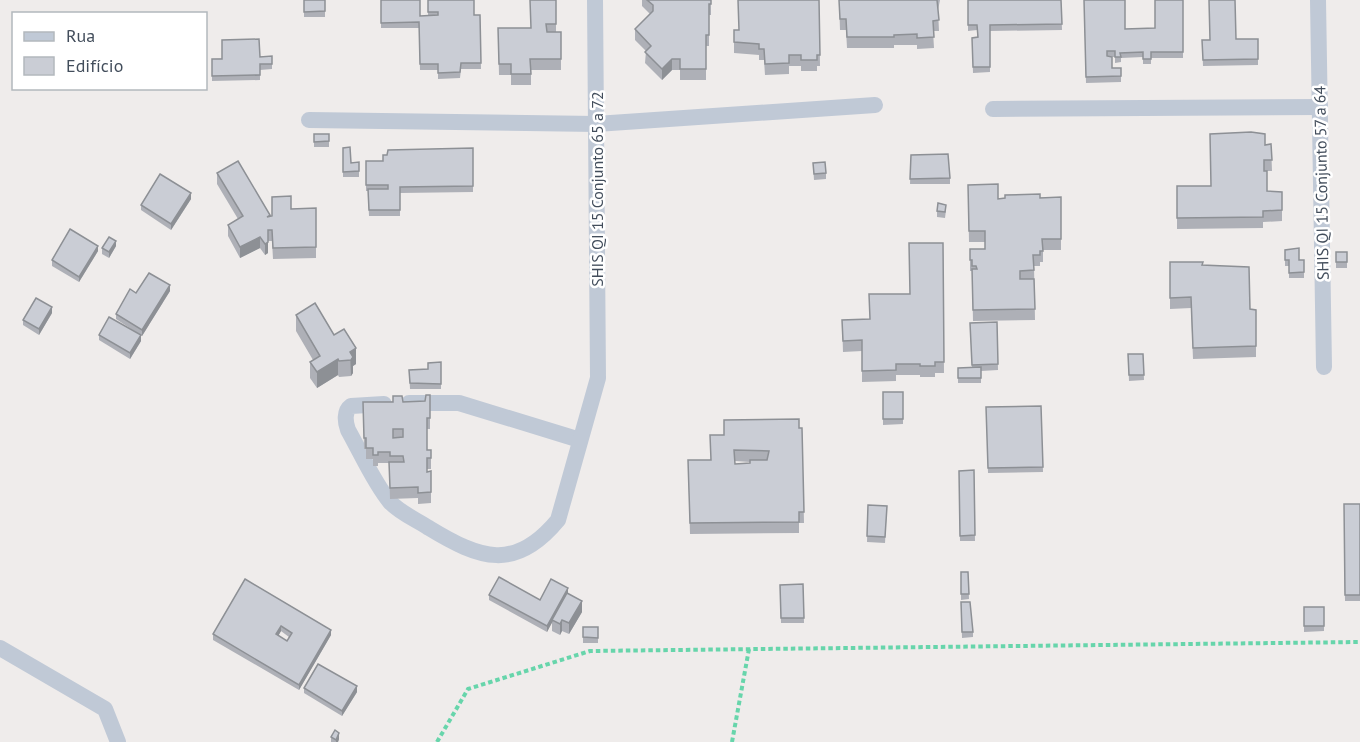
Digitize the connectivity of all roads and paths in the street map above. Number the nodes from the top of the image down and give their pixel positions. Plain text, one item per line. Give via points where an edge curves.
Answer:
1 (595, 0) edge
2 (1318, 0) edge
3 (875, 105) dead end
4 (1320, 107) junction
5 (993, 109) dead end
6 (309, 120) dead end
7 (596, 124) junction
8 (1324, 367) dead end
9 (580, 440) junction
10 (1360, 642) edge
11 (0, 648) edge
12 (749, 649) junction
13 (118, 742) edge
14 (437, 742) edge
15 (732, 742) edge

1 - 7 street, SHIS QI 15 Conjunto 65 a 72
2 - 4 street, SHIS QI 15 Conjunto 57 a 64
3 - 7 street
4 - 5 street
4 - 8 street, SHIS QI 15 Conjunto 57 a 64
6 - 7 street
7 - 9 street, SHIS QI 15 Conjunto 65 a 72 via 598,378
9 - 9 street, SHIS QI 15 Conjunto 65 a 72 via 558,520 545,536 526,549 506,556 488,555 451,541 390,502 345,422 348,408 356,405 459,403
10 - 12 path
11 - 13 street via 105,709
12 - 14 path via 590,651 468,689
12 - 15 path

